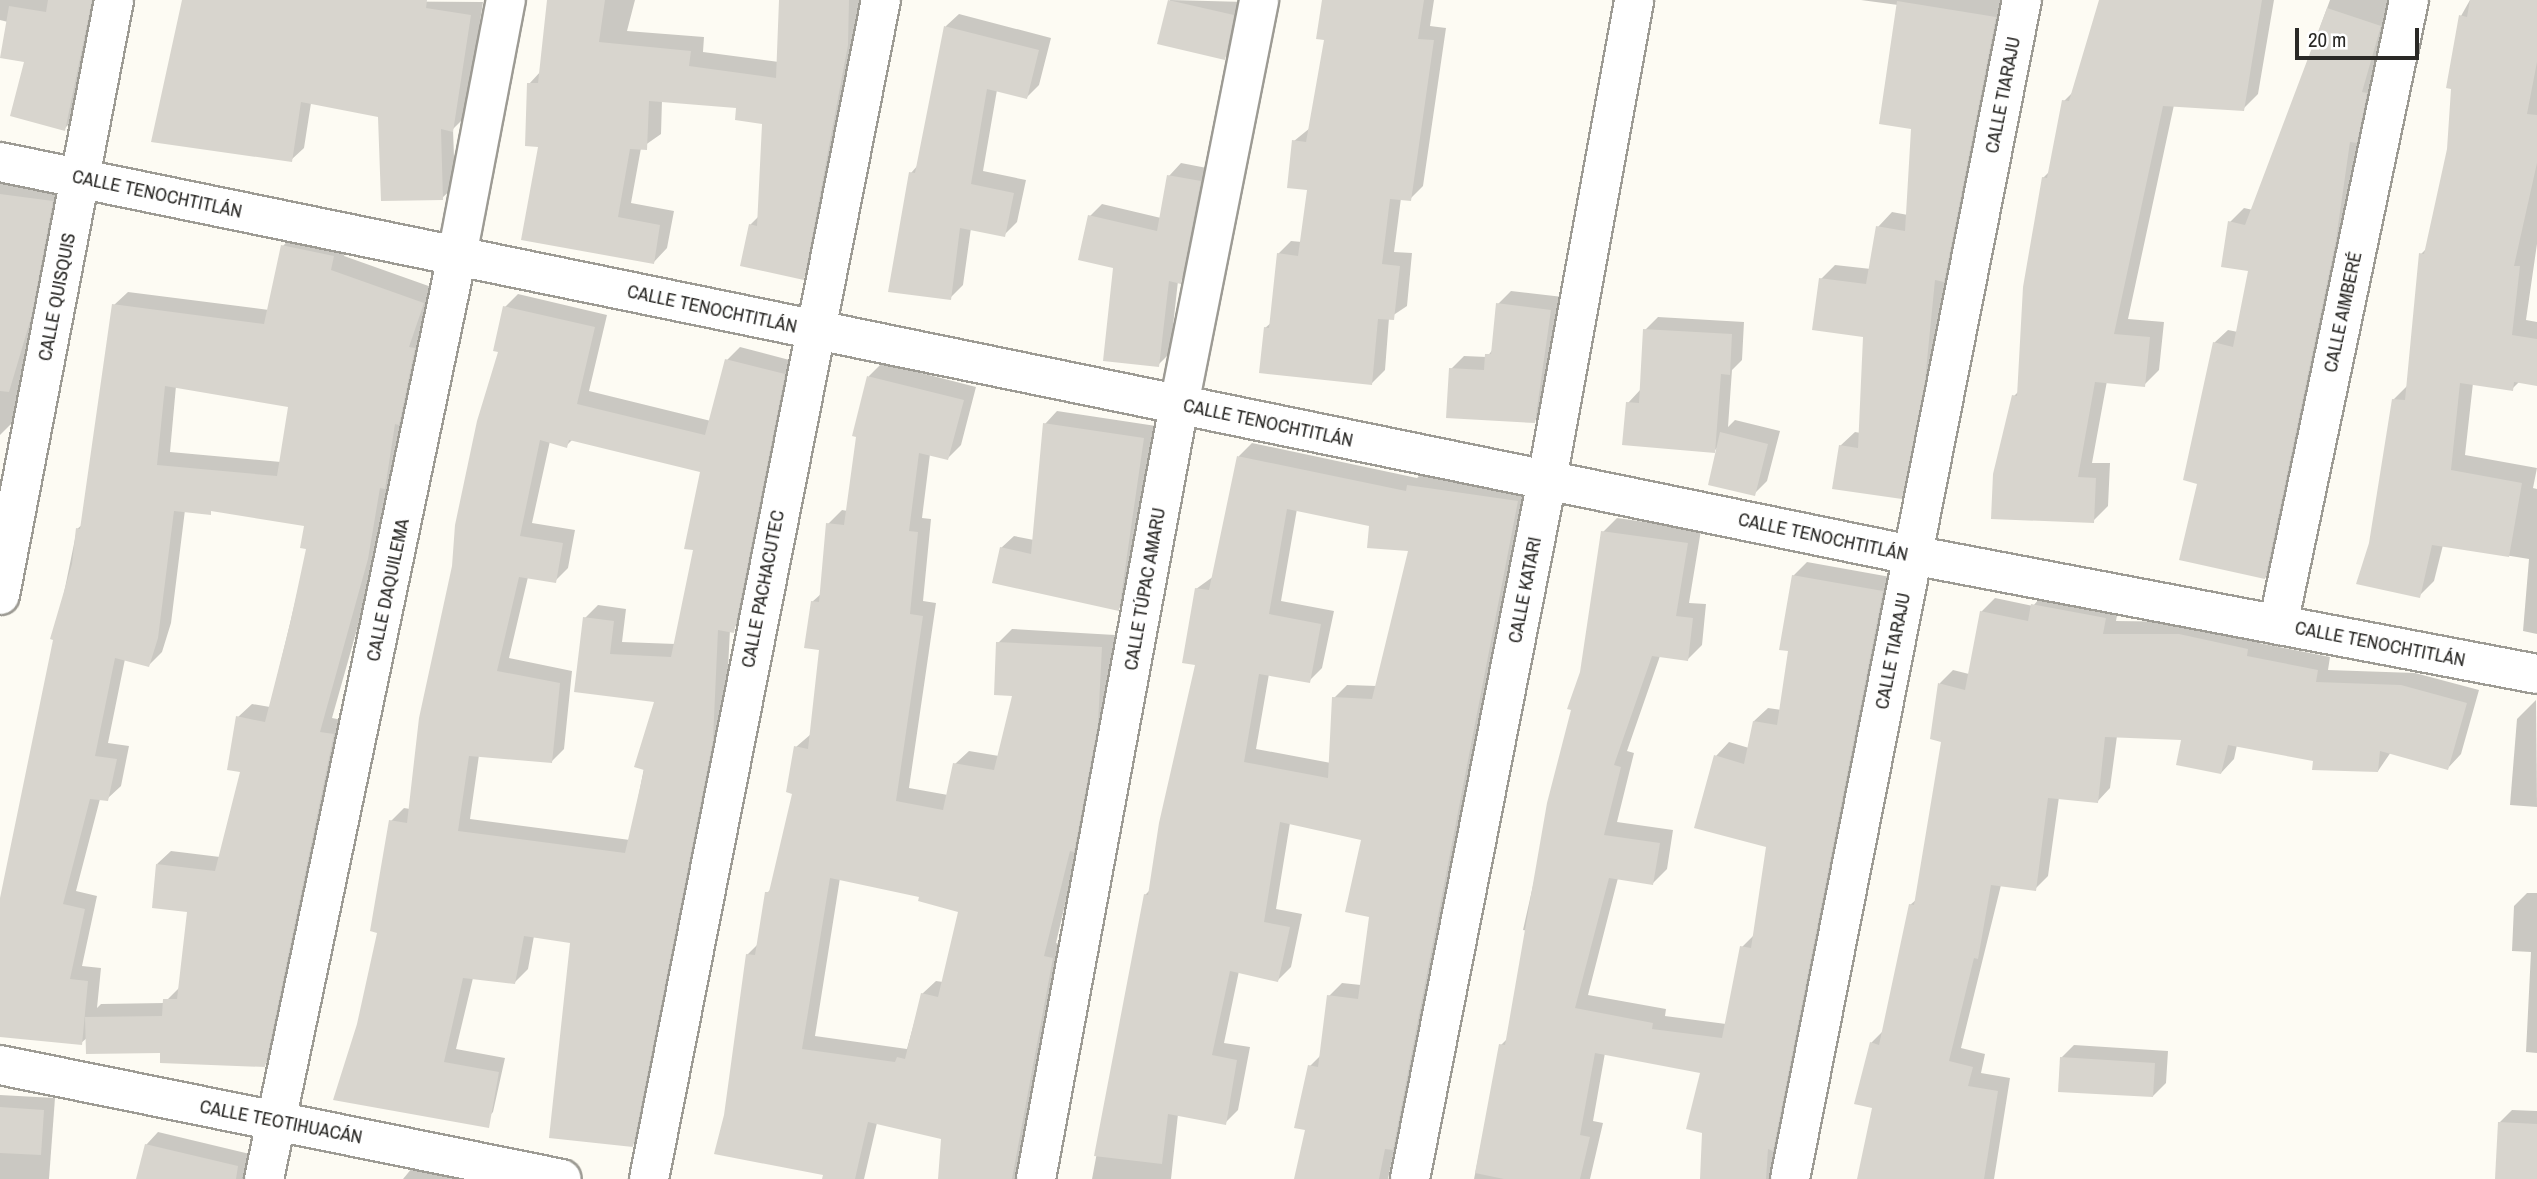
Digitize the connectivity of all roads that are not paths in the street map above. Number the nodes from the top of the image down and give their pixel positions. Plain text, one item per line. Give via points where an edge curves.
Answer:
1 (114, 0) edge
2 (506, 0) edge
3 (881, 0) edge
4 (1259, 0) edge
5 (1634, 0) edge
6 (2022, 0) edge
7 (2409, 0) edge
8 (0, 162) edge
9 (79, 178) junction
10 (457, 256) junction
11 (813, 329) junction
12 (1179, 405) junction
13 (1547, 480) junction
14 (1912, 555) junction
15 (0, 595) edge
16 (2278, 625) junction
17 (2537, 674) edge
18 (0, 1065) edge
19 (277, 1121) junction
20 (264, 1179) edge
21 (562, 1179) edge
22 (649, 1179) edge
23 (1036, 1179) edge
24 (1410, 1179) edge
25 (1790, 1179) edge

1 - 9 street, CALLE QUISQUIS
2 - 10 street, CALLE DAQUILEMA
3 - 11 street, CALLE PACHACUTEC
4 - 12 street, CALLE TÚPAC AMARU
5 - 13 street, CALLE KATARI
6 - 14 street, CALLE TIARAJU
7 - 16 street, CALLE AIMBERÉ
8 - 9 street, CALLE TENOCHTITLÁN
9 - 10 street, CALLE TENOCHTITLÁN
9 - 15 street, CALLE QUISQUIS
10 - 11 street, CALLE TENOCHTITLÁN
10 - 19 street, CALLE DAQUILEMA
11 - 12 street, CALLE TENOCHTITLÁN
11 - 22 street, CALLE PACHACUTEC
12 - 13 street, CALLE TENOCHTITLÁN
12 - 23 street, CALLE TÚPAC AMARU
13 - 14 street, CALLE TENOCHTITLÁN
13 - 24 street, CALLE KATARI
14 - 16 street, CALLE TENOCHTITLÁN
14 - 25 street, CALLE TIARAJU
16 - 17 street, CALLE TENOCHTITLÁN
18 - 19 street, CALLE TEOTIHUACÁN
19 - 20 street, CALLE DAQUILEMA
19 - 21 street, CALLE TEOTIHUACÁN

